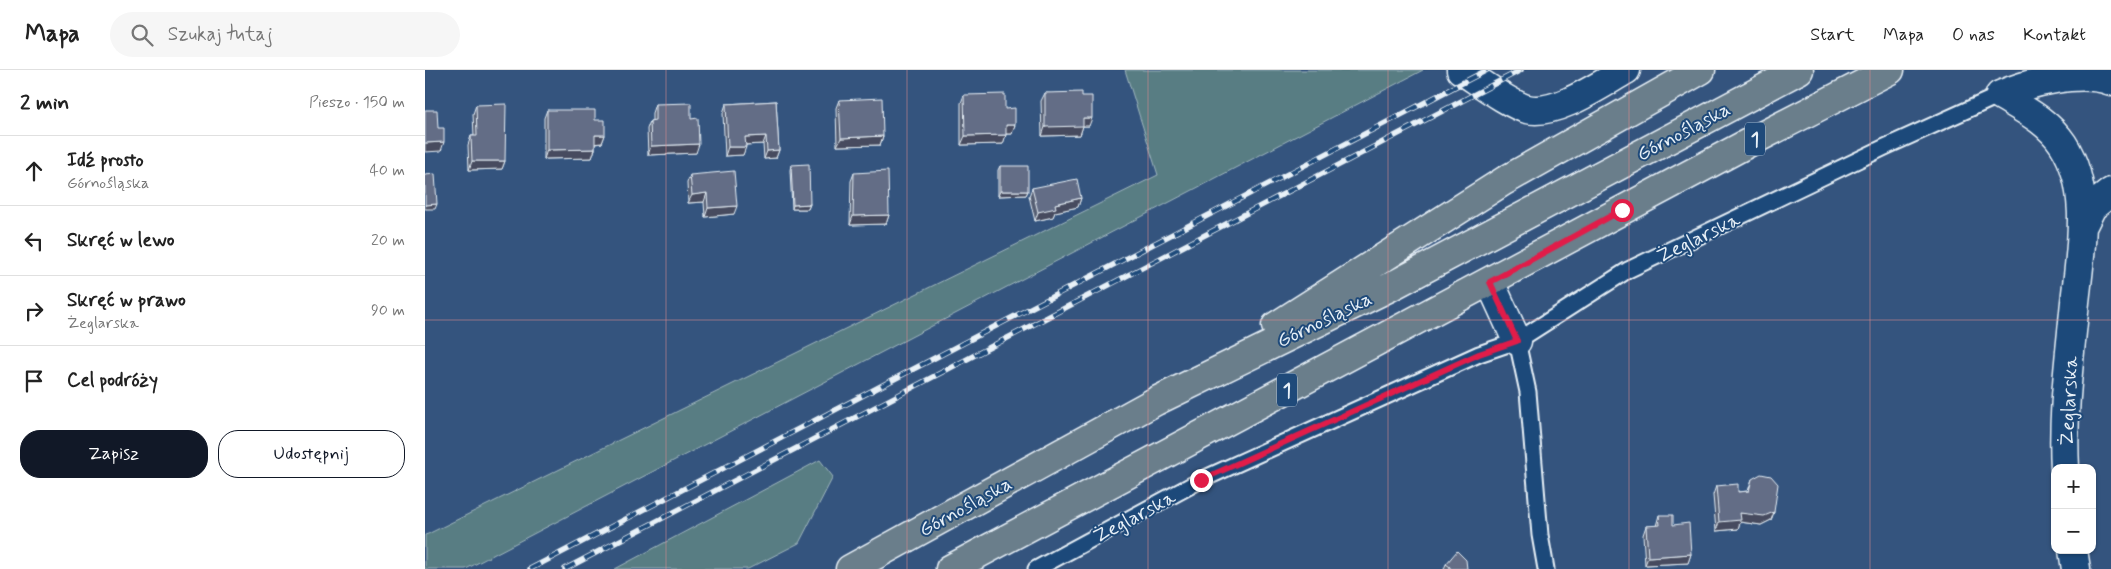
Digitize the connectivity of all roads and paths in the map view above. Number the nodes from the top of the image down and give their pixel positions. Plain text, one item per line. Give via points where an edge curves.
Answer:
1 (1461, 70) edge
2 (1626, 70) edge
3 (1701, 70) edge
4 (1799, 70) edge
5 (1890, 70) edge
6 (2111, 81) edge
7 (2000, 95) junction
8 (2111, 192) edge
9 (2082, 227) junction
10 (1490, 282) junction
11 (1517, 341) junction
12 (1156, 401) junction
13 (2065, 464) edge
14 (2074, 554) edge
15 (850, 569) edge
16 (951, 569) edge
17 (1036, 569) edge
18 (1546, 569) edge
19 (2076, 569) edge

1 - 2 street via 1519,106 1537,110 1573,99
3 - 12 main road via 1504,181
4 - 12 main road, Górnośląska / 1 via 1390,287
5 - 10 main road, Górnośląska / 1
6 - 7 street via 2082,71 2060,73
7 - 9 street, Żeglarska via 2049,125 2063,144 2081,191
7 - 11 lane, Żeglarska via 1629,270
8 - 9 street via 2092,207
9 - 13 street, Żeglarska via 2067,396
10 - 11 street
10 - 16 main road, Górnośląska / 1
11 - 17 lane, Żeglarska via 1479,354 1201,480
11 - 18 lane via 1528,392 1540,535
12 - 15 main road, Górnośląska / 1
14 - 19 street

